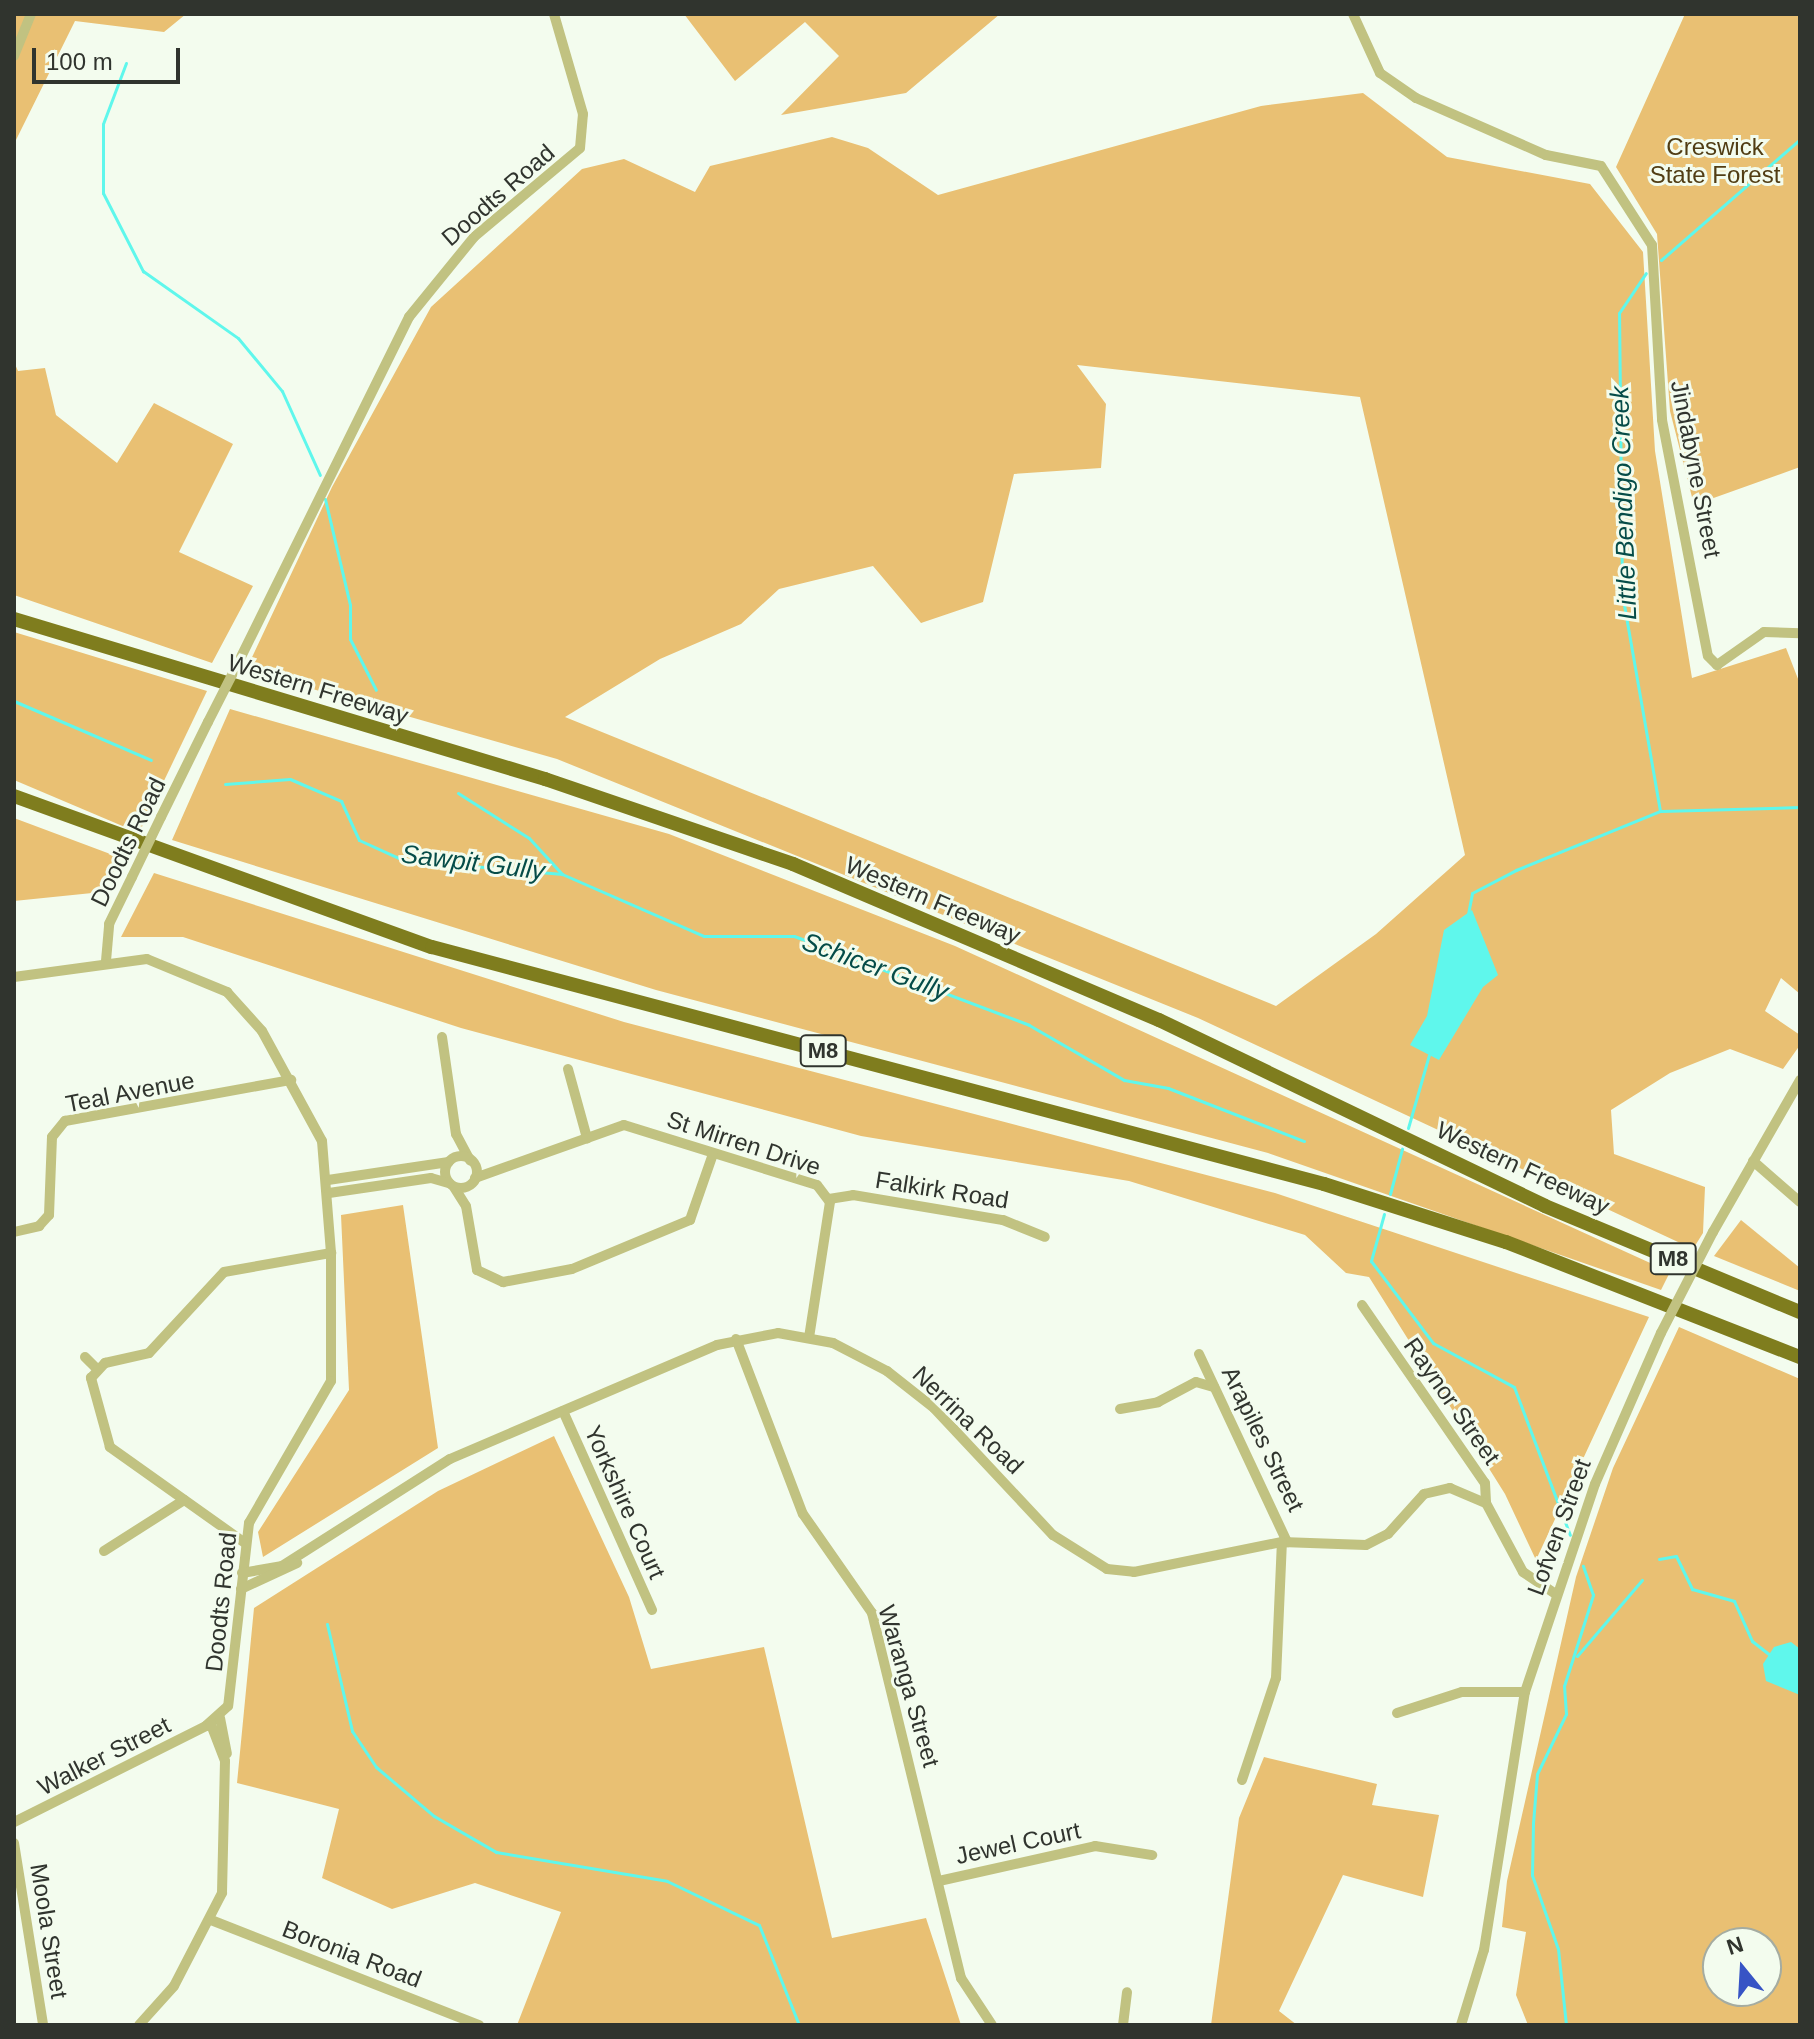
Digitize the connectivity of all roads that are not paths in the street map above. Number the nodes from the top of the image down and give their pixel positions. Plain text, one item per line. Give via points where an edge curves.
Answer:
1 (31, 14) edge
2 (554, 14) edge
3 (1353, 14) edge
4 (14, 56) edge
5 (14, 619) edge
6 (1800, 633) edge
7 (14, 796) edge
8 (106, 961) junction
9 (14, 977) edge
10 (442, 1037) dead end
11 (568, 1069) dead end
12 (291, 1080) junction
13 (1800, 1080) edge
14 (45, 1119) dead end
15 (57, 1128) junction
16 (456, 1134) junction
17 (587, 1138) junction
18 (713, 1154) junction
19 (450, 1161) junction
20 (471, 1161) junction
21 (1753, 1161) junction
22 (510, 1165) junction
23 (475, 1179) junction
24 (328, 1180) junction
25 (452, 1185) junction
26 (329, 1193) junction
27 (829, 1199) junction
28 (1800, 1202) edge
29 (468, 1215) junction
30 (14, 1232) edge
31 (1045, 1237) dead end
32 (331, 1253) junction
33 (1362, 1305) dead end
34 (1800, 1312) edge
35 (809, 1337) junction
36 (740, 1338) junction
37 (1199, 1354) dead end
38 (85, 1357) dead end
39 (1800, 1357) edge
40 (97, 1369) junction
41 (1216, 1388) junction
42 (1120, 1409) dead end
43 (563, 1411) junction
44 (184, 1500) junction
45 (1486, 1503) junction
46 (327, 1539) junction
47 (1285, 1542) junction
48 (245, 1543) junction
49 (104, 1551) dead end
50 (242, 1573) junction
51 (241, 1589) junction
52 (1556, 1594) junction
53 (652, 1610) dead end
54 (1525, 1692) junction
55 (1397, 1713) dead end
56 (215, 1721) junction
57 (1242, 1780) dead end
58 (14, 1822) edge
59 (14, 1843) edge
60 (1152, 1855) dead end
61 (939, 1881) junction
62 (211, 1920) junction
63 (1127, 1992) dead end
64 (43, 2025) edge
65 (139, 2025) edge
66 (479, 2025) edge
67 (992, 2025) edge
68 (1123, 2025) edge
69 (1461, 2025) edge

1 - 4 street
2 - 8 street, Doodts Road, bridge via 583,114 580,148 474,237 409,317 109,924
3 - 6 street, Jindabyne Street via 1380,73 1416,98 1546,155 1601,166 1652,245 1662,420 1678,471 1708,656 1717,665 1764,632
5 - 34 highway, Western Freeway / M8 via 545,779 793,864 1159,1020 1545,1206
7 - 39 highway, M8 via 432,947 1324,1184 1506,1242
8 - 9 street
8 - 12 street, Doodts Road via 159,961 212,982 250,1016
10 - 16 street
11 - 17 street
12 - 15 street, Teal Avenue via 75,1118
12 - 24 street, Doodts Road via 323,1144
13 - 21 street, Lofven Street
14 - 15 street
15 - 30 street, Teal Avenue via 49,1215 39,1226
16 - 19 street
16 - 20 street
17 - 18 street, St Mirren Drive via 628,1126
17 - 22 street, St Mirren Drive
18 - 27 street, St Mirren Drive via 817,1185
18 - 29 street via 690,1220 572,1269 484,1279
19 - 20 street, St Mirren Drive
19 - 24 street
19 - 25 street
20 - 22 street, St Mirren Drive
20 - 23 street
21 - 28 street
21 - 52 street, Lofven Street, bridge via 1661,1333
22 - 23 street, St Mirren Drive
23 - 25 street, St Mirren Drive
23 - 29 street
24 - 26 street, Doodts Road
25 - 26 street via 431,1178
25 - 29 street
26 - 32 street, Doodts Road
27 - 31 street, Falkirk Road via 853,1195 1003,1220
27 - 35 street, St Mirren Drive
32 - 40 street via 240,1266 210,1279 149,1353
32 - 48 street, Doodts Road via 331,1381 255,1510
33 - 45 street, Raynor Street via 1485,1483
35 - 36 street, Nerrina Road
35 - 47 street, Nerrina Road via 857,1352 910,1388 1053,1535 1099,1566 1134,1572
36 - 43 street, Nerrina Road
36 - 61 street, Waranga Street via 803,1514 872,1613
37 - 41 street, Arapiles Street
38 - 40 street
40 - 44 street via 91,1382 106,1441
41 - 42 street via 1196,1382 1158,1402
41 - 47 street, Arapiles Street
43 - 46 street, Nerrina Road via 426,1472
43 - 53 street, Yorkshire Court
44 - 48 street
44 - 49 street
45 - 47 street, Nerrina Road via 1439,1488 1374,1543
45 - 52 street, Raynor Street via 1523,1572
46 - 50 street, Nerrina Road via 273,1570
46 - 51 street, Nerrina Road via 278,1577
47 - 57 street, Arapiles Street via 1276,1678
48 - 50 street, Doodts Road
50 - 51 street, Doodts Road
51 - 56 street, Doodts Road via 231,1697
52 - 54 street, Lofven Street
54 - 55 street via 1462,1692
54 - 69 street, Lofven Street via 1484,1950
56 - 58 street, Walker Street
56 - 62 street, Doodts Road via 225,1767 225,1875
59 - 64 street, Moola Street
60 - 61 street, Jewel Court via 1095,1846
61 - 67 street, Waranga Street via 963,1985
62 - 65 street, Doodts Road via 168,1995
62 - 66 street, Boronia Road
63 - 68 street

